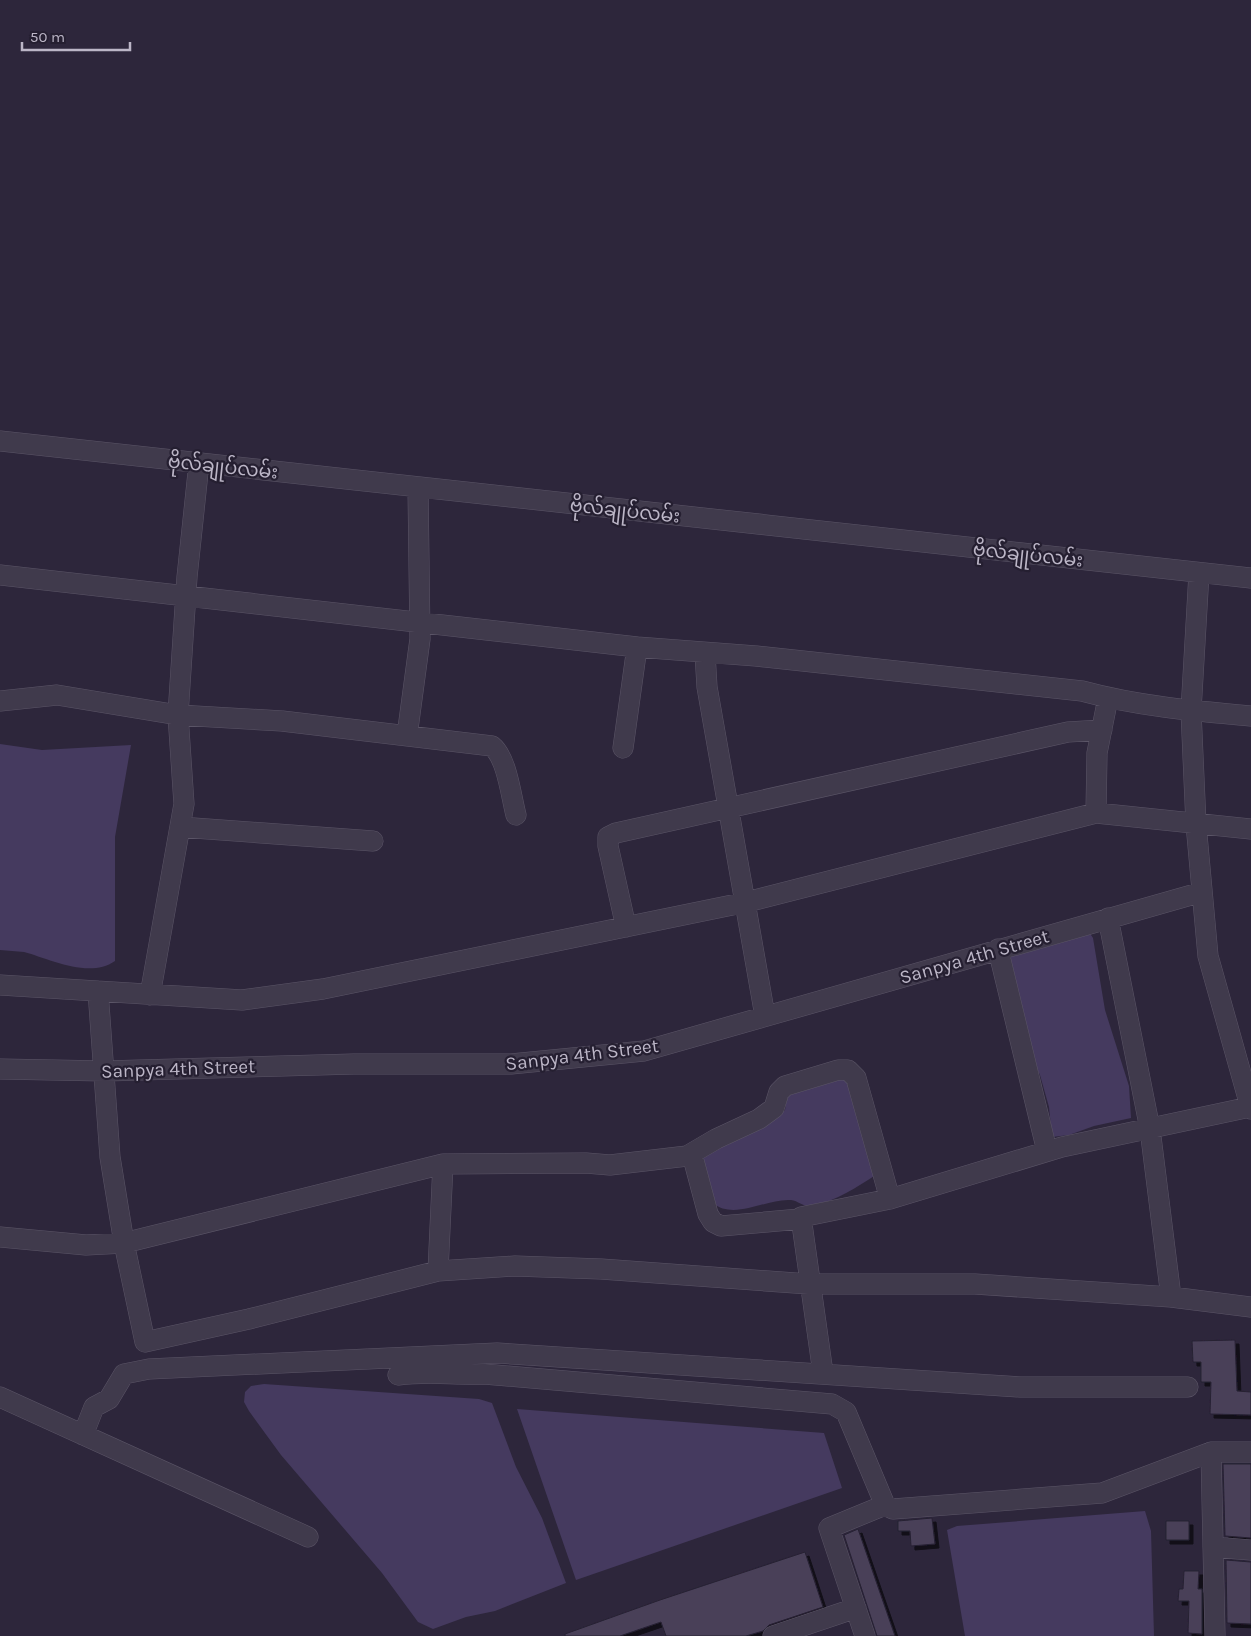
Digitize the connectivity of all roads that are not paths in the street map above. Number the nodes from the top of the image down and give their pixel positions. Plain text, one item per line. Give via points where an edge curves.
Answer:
1 (0, 442) edge
2 (199, 463) junction
3 (418, 487) junction
4 (1199, 573) junction
5 (0, 575) edge
6 (1251, 578) edge
7 (186, 594) junction
8 (420, 624) junction
9 (637, 647) junction
10 (704, 653) junction
11 (1108, 698) junction
12 (0, 701) edge
13 (1190, 711) junction
14 (178, 715) junction
15 (1251, 716) edge
16 (1102, 730) junction
17 (407, 736) junction
18 (623, 748) dead end
19 (728, 808) junction
20 (1096, 813) junction
21 (516, 816) dead end
22 (1196, 824) junction
23 (180, 827) junction
24 (1251, 828) edge
25 (373, 841) dead end
26 (1202, 892) junction
27 (744, 902) junction
28 (1108, 918) junction
29 (626, 927) junction
30 (998, 950) junction
31 (0, 985) edge
32 (98, 992) junction
33 (150, 995) junction
34 (765, 1016) junction
35 (0, 1069) edge
36 (105, 1071) junction
37 (1251, 1108) edge
38 (1150, 1128) junction
39 (1047, 1152) junction
40 (692, 1154) junction
41 (443, 1164) junction
42 (890, 1199) junction
43 (800, 1218) junction
44 (0, 1237) edge
45 (124, 1242) junction
46 (438, 1271) junction
47 (809, 1284) junction
48 (1171, 1297) junction
49 (1251, 1307) edge
50 (145, 1342) junction
51 (149, 1369) junction
52 (823, 1373) junction
53 (398, 1375) dead end
54 (1188, 1387) dead end
55 (0, 1397) edge
56 (83, 1435) junction
57 (1211, 1452) junction
58 (1251, 1452) edge
59 (884, 1505) junction
60 (308, 1537) dead end
61 (1213, 1547) junction
62 (1251, 1550) edge
63 (856, 1608) junction
64 (773, 1636) edge
65 (865, 1636) edge
66 (1215, 1636) edge

1 - 2 street, ဗိုလ်ချုပ်လမ်း
2 - 3 street, ဗိုလ်ချုပ်လမ်း
2 - 7 street
3 - 4 street, ဗိုလ်ချုပ်လမ်း
3 - 8 street
4 - 6 street, ဗိုလ်ချုပ်လမ်း
4 - 13 street
5 - 7 street
7 - 8 street
7 - 14 street
8 - 9 street
8 - 17 street
9 - 10 street
9 - 18 street
10 - 11 street via 1082,691
10 - 19 street
11 - 13 street
11 - 16 street
12 - 14 street via 57,695
13 - 15 street
13 - 22 street
14 - 17 street via 282,721
14 - 23 street via 184,804
16 - 19 street via 1068,732
16 - 20 street via 1097,753
17 - 21 street via 492,746 499,752
19 - 27 street
19 - 29 street via 608,837
20 - 22 street
20 - 27 street
22 - 24 street
22 - 26 street
23 - 25 street
23 - 33 street
26 - 28 street, Sanpya 4th Street
26 - 37 street via 1208,956
27 - 29 street
27 - 34 street
28 - 30 street, Sanpya 4th Street
28 - 38 street
29 - 33 street via 323,989 242,1000
30 - 34 street, Sanpya 4th Street
30 - 39 street
31 - 32 street
32 - 33 street
32 - 36 street
34 - 36 street, Sanpya 4th Street via 644,1051 511,1064 354,1064
35 - 36 street, Sanpya 4th Street
36 - 45 street via 110,1157
37 - 38 street
38 - 39 street
38 - 48 street
39 - 42 street
40 - 41 street via 610,1165
40 - 42 street via 759,1119 774,1108 779,1092 785,1086 848,1070 856,1078
40 - 43 street via 713,1222 721,1226
41 - 45 street
41 - 46 street
42 - 43 street
43 - 47 street
44 - 45 street via 86,1245
45 - 50 street
46 - 47 street via 515,1266 601,1269
46 - 50 street
47 - 48 street via 975,1284
47 - 52 street
48 - 49 street
50 - 51 street
51 - 52 street via 497,1353
51 - 56 street via 124,1374 109,1399 94,1407
52 - 54 street via 1020,1388
53 - 59 street via 434,1372 484,1374 832,1404 846,1412
55 - 56 street
56 - 60 street
57 - 58 street
57 - 59 street via 1102,1493 893,1509
57 - 61 street
59 - 63 street via 829,1528
61 - 62 street
61 - 66 street
63 - 64 street
63 - 65 street

